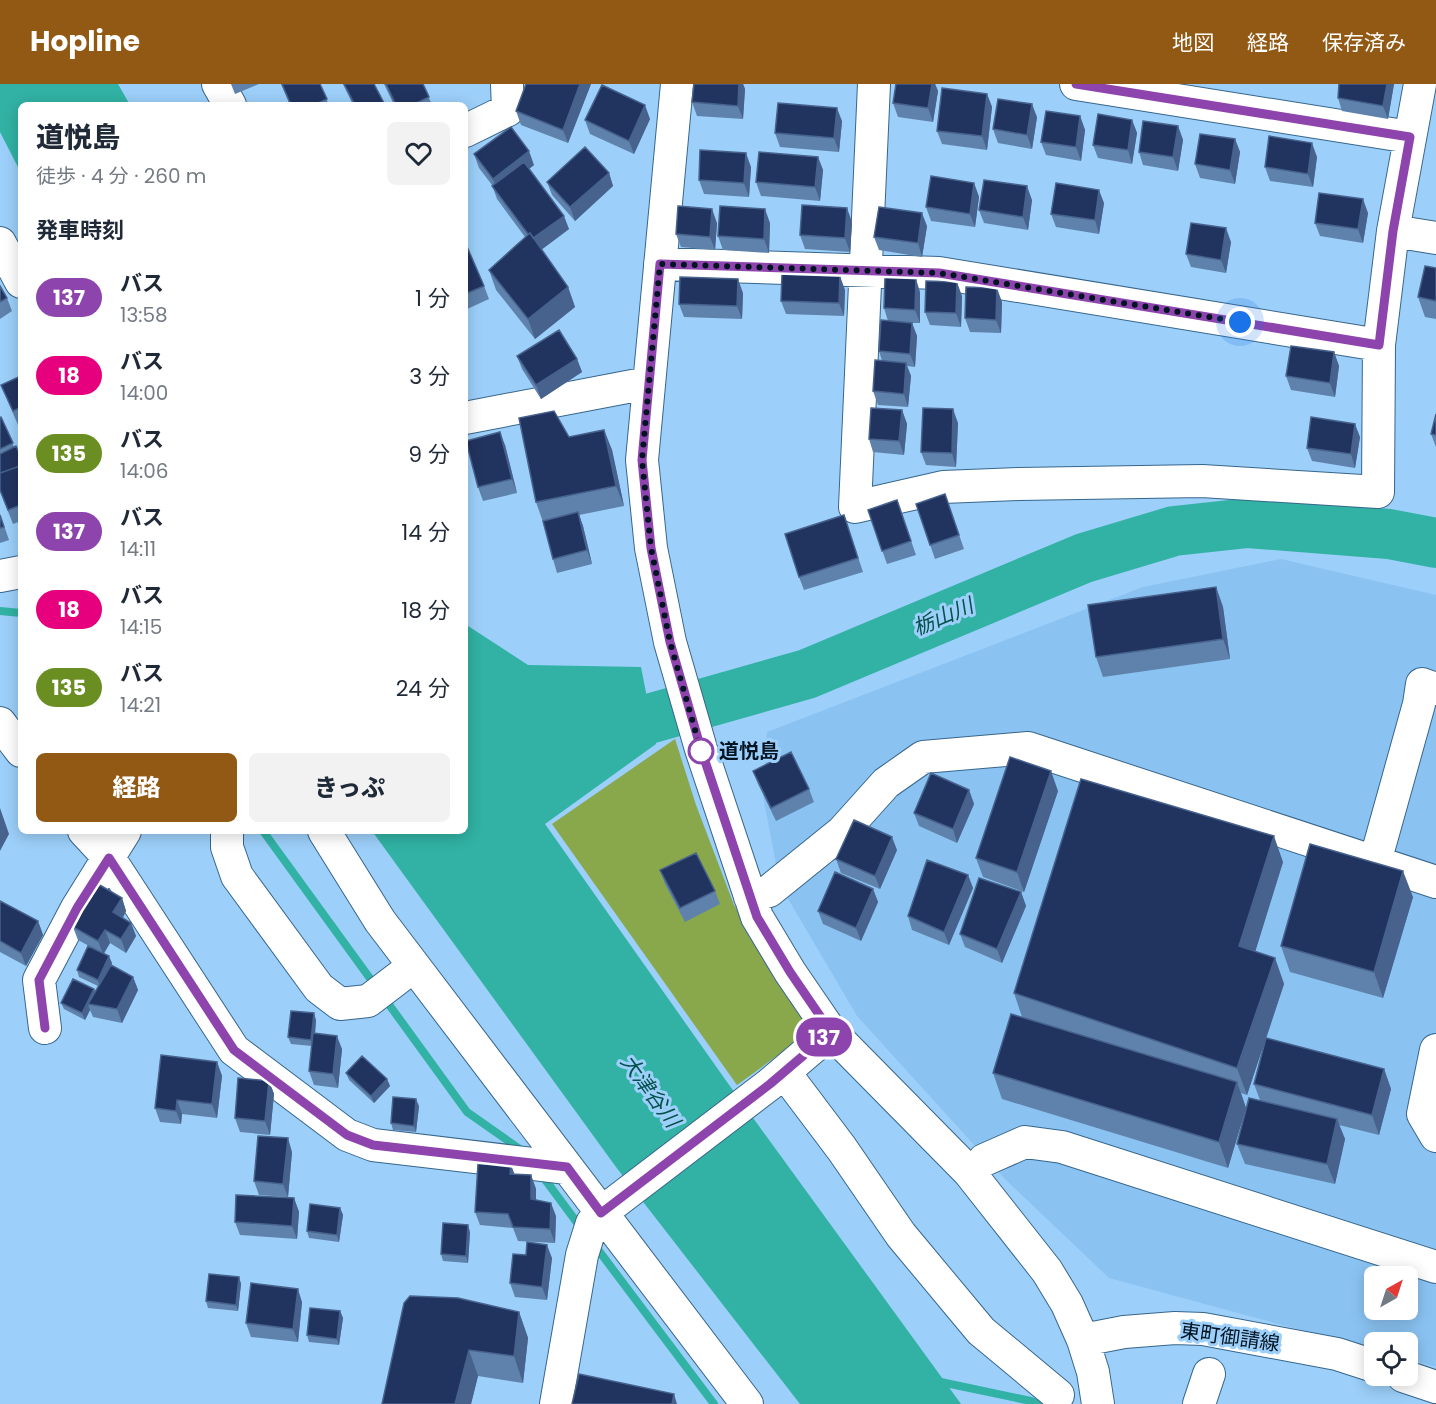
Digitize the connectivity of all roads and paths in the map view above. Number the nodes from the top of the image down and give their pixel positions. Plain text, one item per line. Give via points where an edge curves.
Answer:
1 (218, 84) edge
2 (507, 84) edge
3 (677, 84) edge
4 (874, 84) edge
5 (1076, 84) edge
6 (1420, 84) edge
7 (228, 102) edge
8 (468, 130) edge
9 (1410, 137) junction
10 (1393, 231) junction
11 (1436, 238) edge
12 (0, 243) edge
13 (660, 264) junction
14 (867, 271) junction
15 (18, 276) edge
16 (1379, 345) junction
17 (648, 383) junction
18 (468, 417) edge
19 (18, 573) edge
20 (0, 576) edge
21 (1436, 689) edge
22 (0, 723) edge
23 (18, 747) edge
24 (87, 834) edge
25 (123, 834) edge
26 (227, 834) edge
27 (326, 834) edge
28 (109, 858) junction
29 (1375, 862) junction
30 (1436, 882) edge
31 (750, 897) junction
32 (414, 966) junction
33 (45, 1028) dead end
34 (831, 1032) junction
35 (1436, 1050) edge
36 (777, 1078) junction
37 (1436, 1136) edge
38 (984, 1160) dead end
39 (567, 1167) junction
40 (601, 1213) junction
41 (1436, 1267) edge
42 (1083, 1340) junction
43 (1364, 1363) edge
44 (1209, 1374) dead end
45 (1418, 1381) edge
46 (1436, 1387) edge
47 (1059, 1395) dead end
48 (556, 1404) edge
49 (747, 1404) edge
50 (1098, 1404) edge
51 (1199, 1404) edge

1 - 7 street
2 - 8 street via 508,110
3 - 13 street
4 - 14 street
5 - 9 street
6 - 9 street
9 - 10 street
10 - 11 street
10 - 16 street
12 - 15 street
13 - 14 street
13 - 17 street
14 - 16 street via 939,273
14 - 16 street via 855,507 943,487 1019,484 1202,481 1378,492
17 - 18 street
17 - 31 street via 642,460 651,548 670,642
19 - 20 street
21 - 29 street via 1422,684
22 - 23 street
24 - 28 street
25 - 28 street
26 - 32 street via 227,847 237,876 319,988 340,1004 368,1001
27 - 32 street via 380,921
28 - 33 street via 39,980
28 - 39 street via 234,1050 347,1135 373,1145
29 - 30 street
29 - 31 street via 1028,748 923,757 886,783 842,832 769,891
31 - 34 street via 757,917
32 - 39 street
34 - 36 street
34 - 42 street via 969,1172 1047,1271
35 - 37 street via 1423,1114
36 - 40 street
36 - 47 street via 842,1149 901,1235 981,1331
38 - 41 street via 1025,1142 1062,1147
39 - 40 street
40 - 48 street via 592,1223 582,1255
40 - 49 street
42 - 43 street, 東町御請線 via 1124,1332 1203,1329 1337,1354
42 - 50 street
44 - 51 street
45 - 46 street

